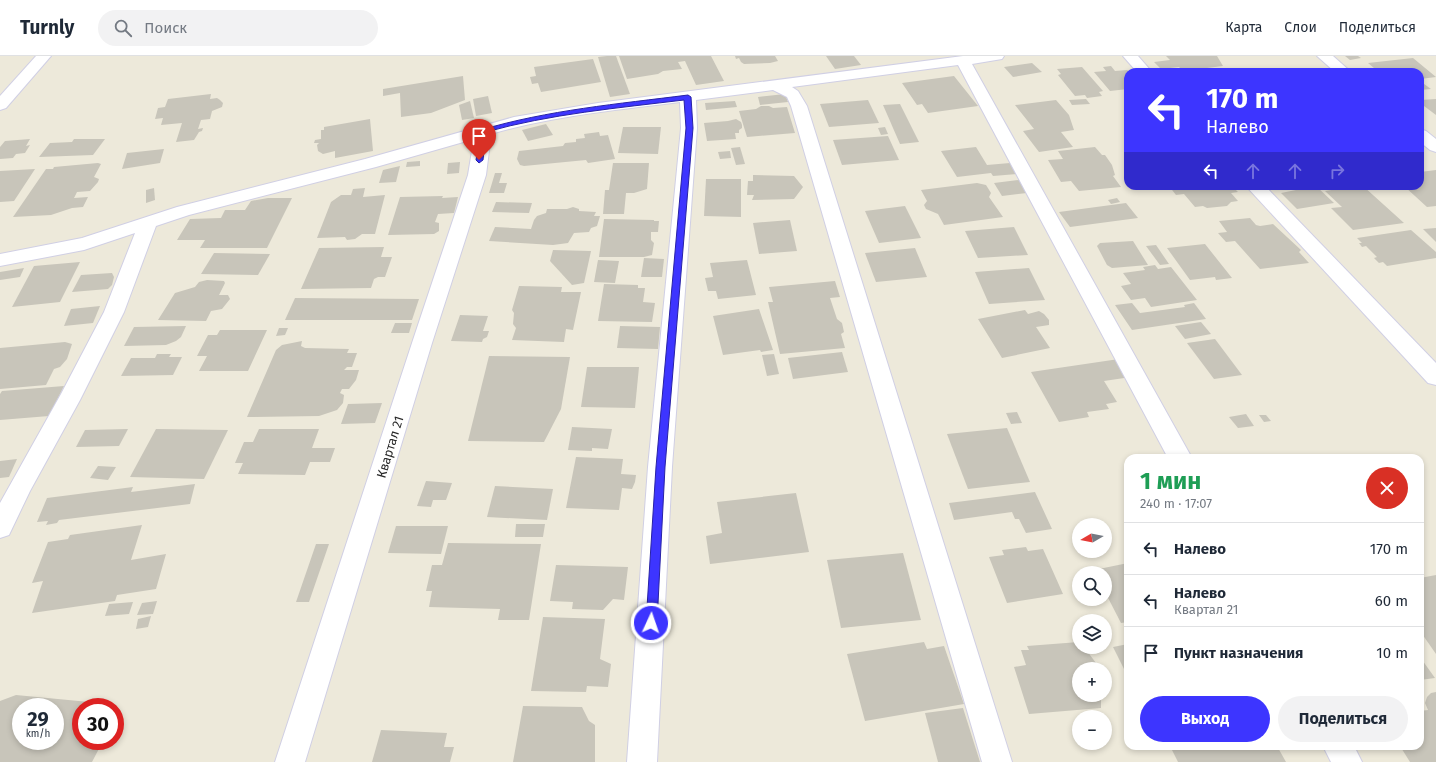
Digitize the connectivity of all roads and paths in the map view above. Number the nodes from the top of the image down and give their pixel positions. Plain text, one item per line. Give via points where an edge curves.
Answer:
1 (44, 56) edge
2 (997, 56) edge
3 (1130, 56) edge
4 (1324, 56) edge
5 (963, 61) junction
6 (1142, 68) edge
7 (1339, 68) edge
8 (778, 86) junction
9 (688, 97) junction
10 (0, 105) edge
11 (483, 131) junction
12 (1424, 137) edge
13 (1436, 147) edge
14 (1259, 190) edge
15 (148, 224) junction
16 (0, 260) edge
17 (1436, 376) edge
18 (1178, 454) edge
19 (0, 527) edge
20 (1340, 750) edge
21 (290, 762) edge
22 (642, 762) edge
23 (997, 762) edge
24 (1347, 762) edge

1 - 10 street
2 - 5 street
3 - 6 street
4 - 7 street
5 - 8 street
5 - 18 street
8 - 9 street
8 - 23 street via 793,94 799,106
9 - 11 street via 598,108 514,122
9 - 22 street via 689,128 660,467
11 - 15 street via 183,211
11 - 21 street, Квартал 21 via 477,175
12 - 13 street
14 - 17 street
15 - 16 street via 84,244
15 - 19 street via 114,312
20 - 24 street

